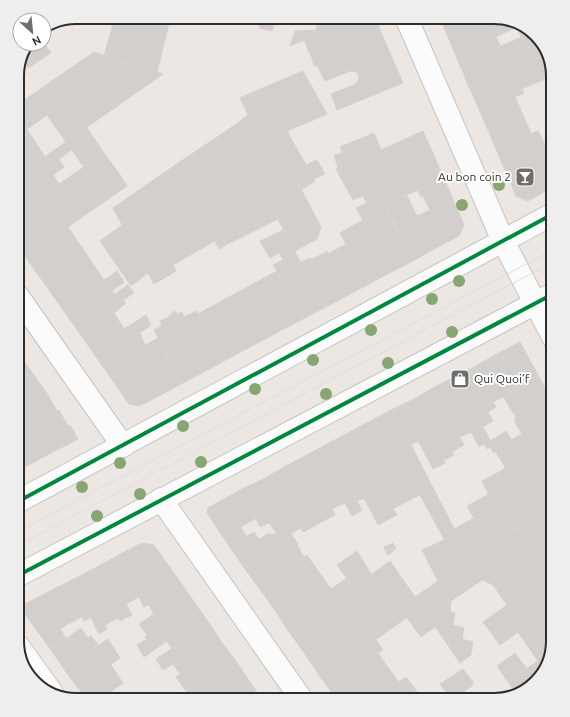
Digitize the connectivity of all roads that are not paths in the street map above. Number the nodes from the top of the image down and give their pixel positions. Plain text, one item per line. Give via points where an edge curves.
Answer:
1 (409, 24) edge
2 (546, 218) edge
3 (503, 241) junction
4 (544, 299) edge
5 (24, 305) edge
6 (123, 446) junction
7 (24, 498) edge
8 (161, 499) junction
9 (24, 572) edge
10 (28, 659) edge
11 (43, 681) edge
12 (297, 693) edge

1 - 3 main road
2 - 3 main road
3 - 4 main road
3 - 6 main road
4 - 8 main road
5 - 6 main road
6 - 7 main road
8 - 9 main road
8 - 12 main road
10 - 11 main road

